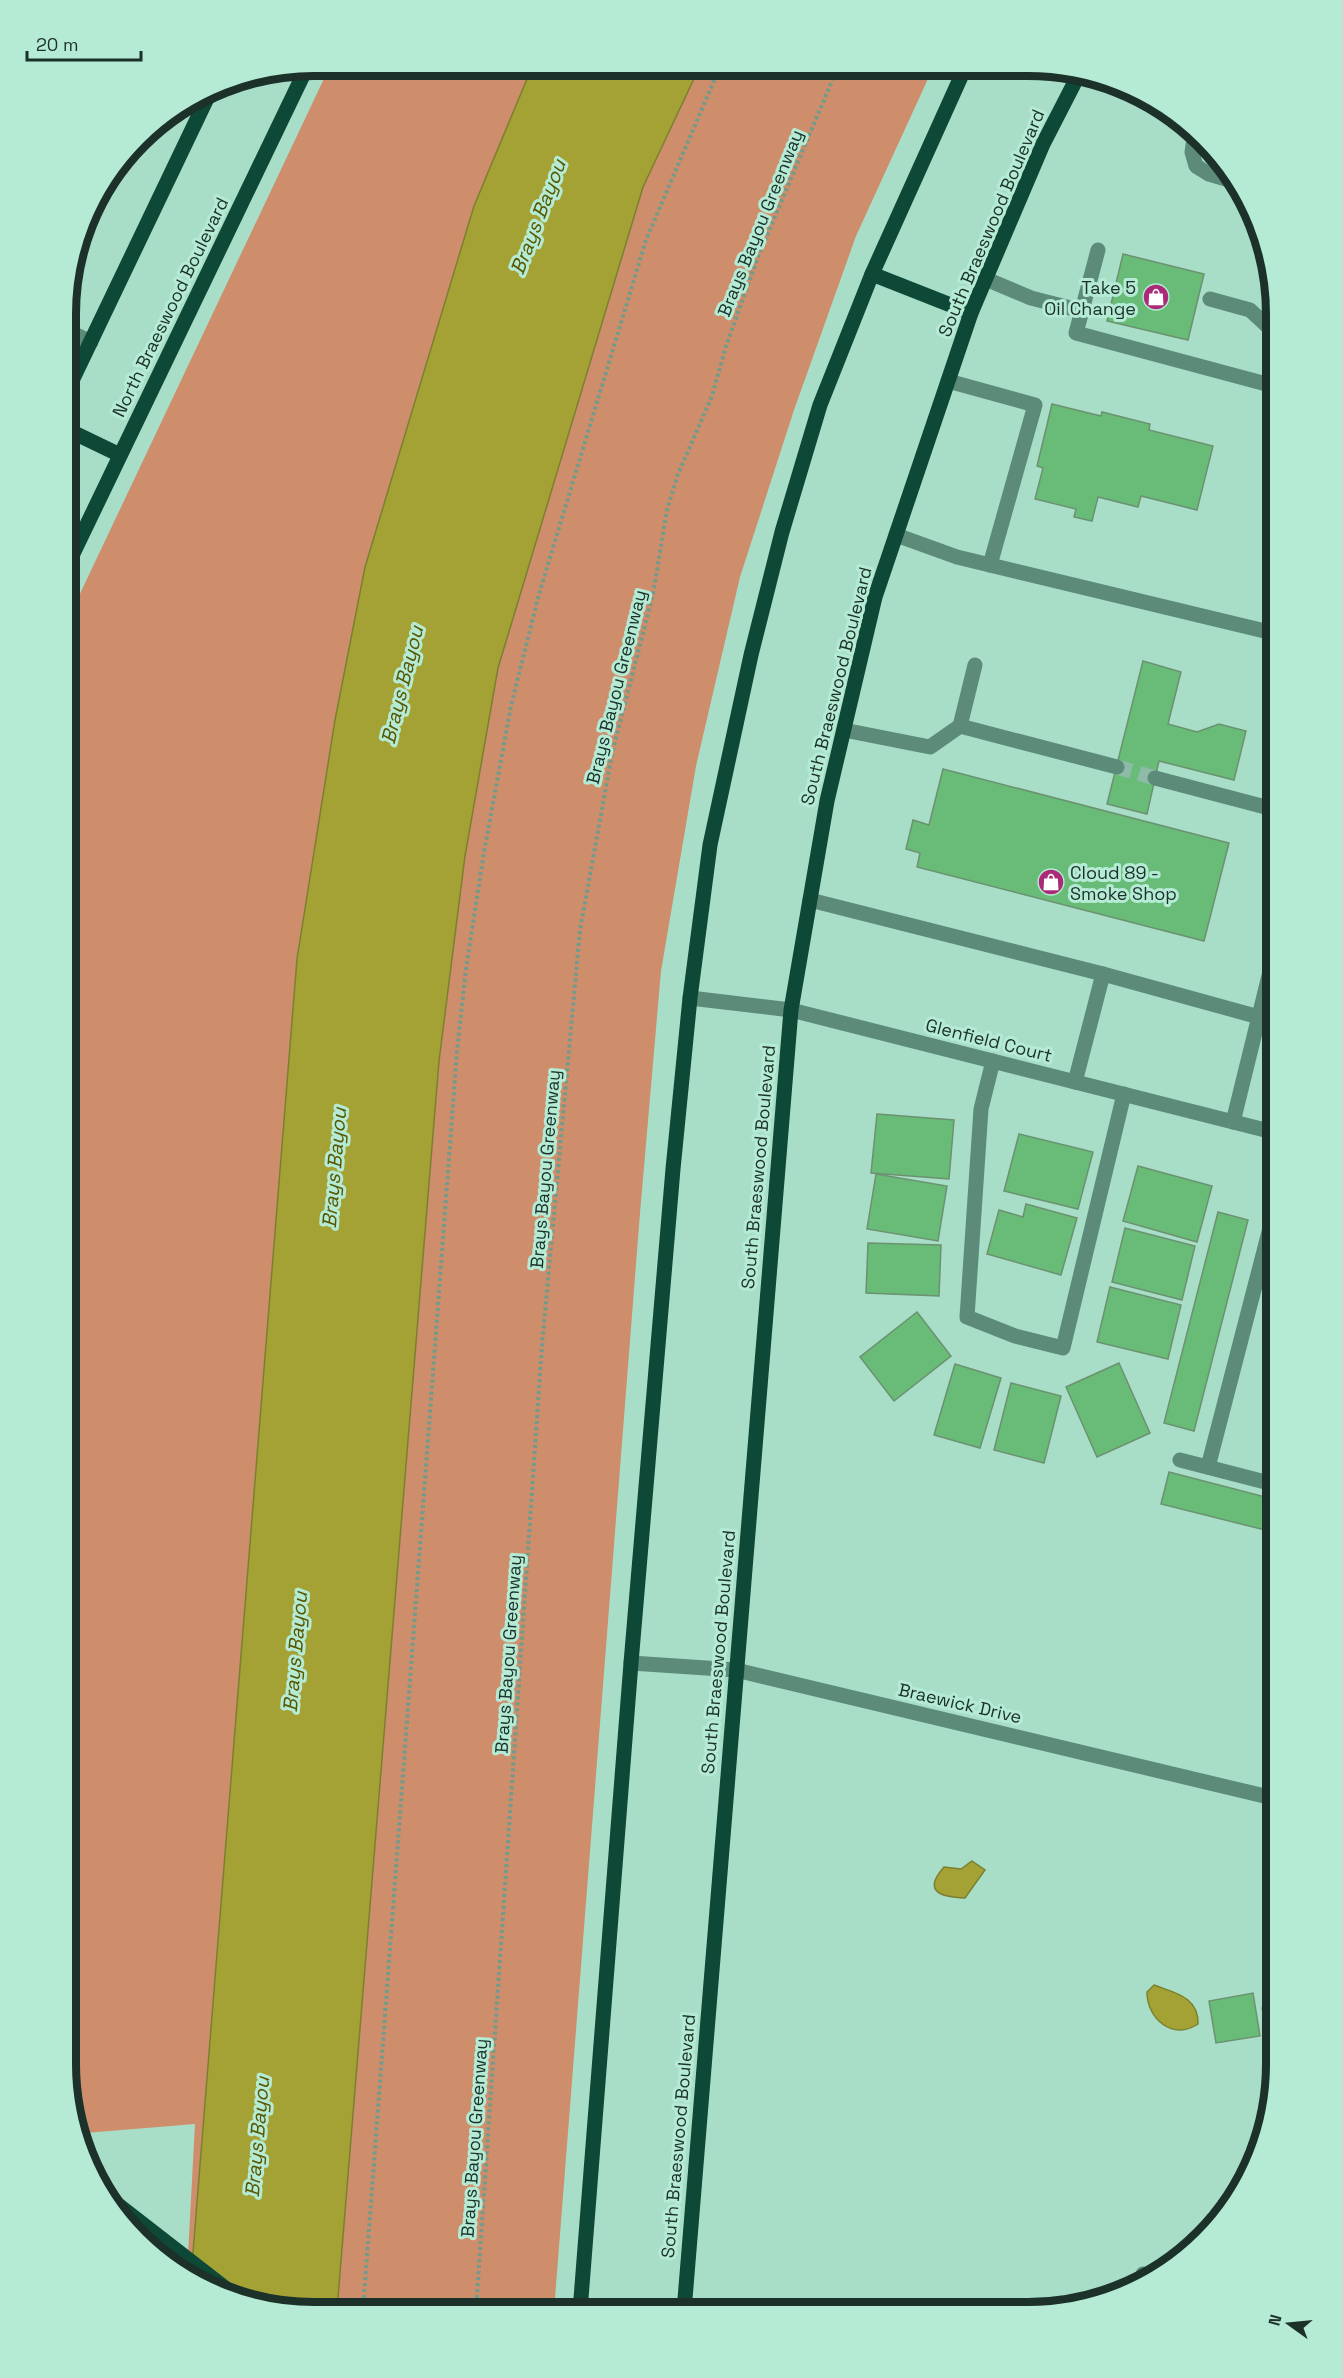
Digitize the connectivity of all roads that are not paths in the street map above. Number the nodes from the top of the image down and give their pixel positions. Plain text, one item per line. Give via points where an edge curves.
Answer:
1 (961, 76) edge
2 (303, 77) edge
3 (1075, 81) edge
4 (206, 103) edge
5 (1194, 143) edge
6 (1223, 178) edge
7 (1098, 250) dead end
8 (872, 274) junction
9 (986, 279) junction
10 (1210, 299) dead end
11 (1082, 311) junction
12 (971, 313) junction
13 (1267, 325) edge
14 (76, 335) edge
15 (91, 342) junction
16 (76, 373) edge
17 (948, 381) junction
18 (1267, 385) edge
19 (76, 434) edge
20 (120, 455) junction
21 (896, 535) junction
22 (76, 547) edge
23 (990, 565) junction
24 (1267, 632) edge
25 (975, 665) dead end
26 (960, 726) junction
27 (844, 730) junction
28 (1117, 767) tunnel mouth
29 (1155, 778) tunnel mouth
30 (1267, 807) edge
31 (810, 900) junction
32 (1103, 974) junction
33 (1267, 985) edge
34 (690, 998) junction
35 (791, 1010) junction
36 (1259, 1017) junction
37 (993, 1061) junction
38 (1075, 1082) junction
39 (1124, 1094) junction
40 (1233, 1122) junction
41 (1267, 1130) edge
42 (1267, 1240) edge
43 (1180, 1460) dead end
44 (1208, 1467) junction
45 (1267, 1482) edge
46 (631, 1663) junction
47 (736, 1670) junction
48 (1267, 1797) edge
49 (133, 2217) edge
50 (213, 2279) edge
51 (581, 2302) edge
52 (685, 2302) edge

1 - 8 main road
2 - 20 main road, North Braeswood Boulevard
3 - 9 main road, South Braeswood Boulevard via 1043,144
4 - 15 main road
5 - 6 street via 1196,166
7 - 11 street
8 - 12 main road
8 - 34 main road via 820,405 779,543 710,844
9 - 11 street via 1030,298
9 - 12 main road, South Braeswood Boulevard
10 - 13 street via 1250,309
11 - 18 street via 1076,333
12 - 17 main road, South Braeswood Boulevard
14 - 15 street
15 - 16 main road
17 - 21 main road, South Braeswood Boulevard
17 - 23 street via 1035,405
19 - 20 main road
20 - 22 main road, North Braeswood Boulevard
21 - 23 street
21 - 27 main road, South Braeswood Boulevard via 875,597
23 - 24 street
25 - 26 street
26 - 27 street via 930,747
26 - 28 street
27 - 31 main road, South Braeswood Boulevard
29 - 30 street
31 - 32 street
31 - 35 main road, South Braeswood Boulevard
32 - 36 street
32 - 38 street
33 - 36 street
34 - 35 street, Glenfield Court
34 - 46 main road
35 - 37 street, Glenfield Court
35 - 47 main road, South Braeswood Boulevard
36 - 40 street
37 - 38 street, Glenfield Court
37 - 39 street via 981,1109 967,1317 1034,1341 1063,1348
38 - 39 street, Glenfield Court
39 - 40 street, Glenfield Court
40 - 41 street, Glenfield Court
42 - 44 street
43 - 44 street
44 - 45 street
46 - 47 street, Braewick Drive
46 - 51 main road
47 - 48 street, Braewick Drive
47 - 52 main road, South Braeswood Boulevard
49 - 50 main road

